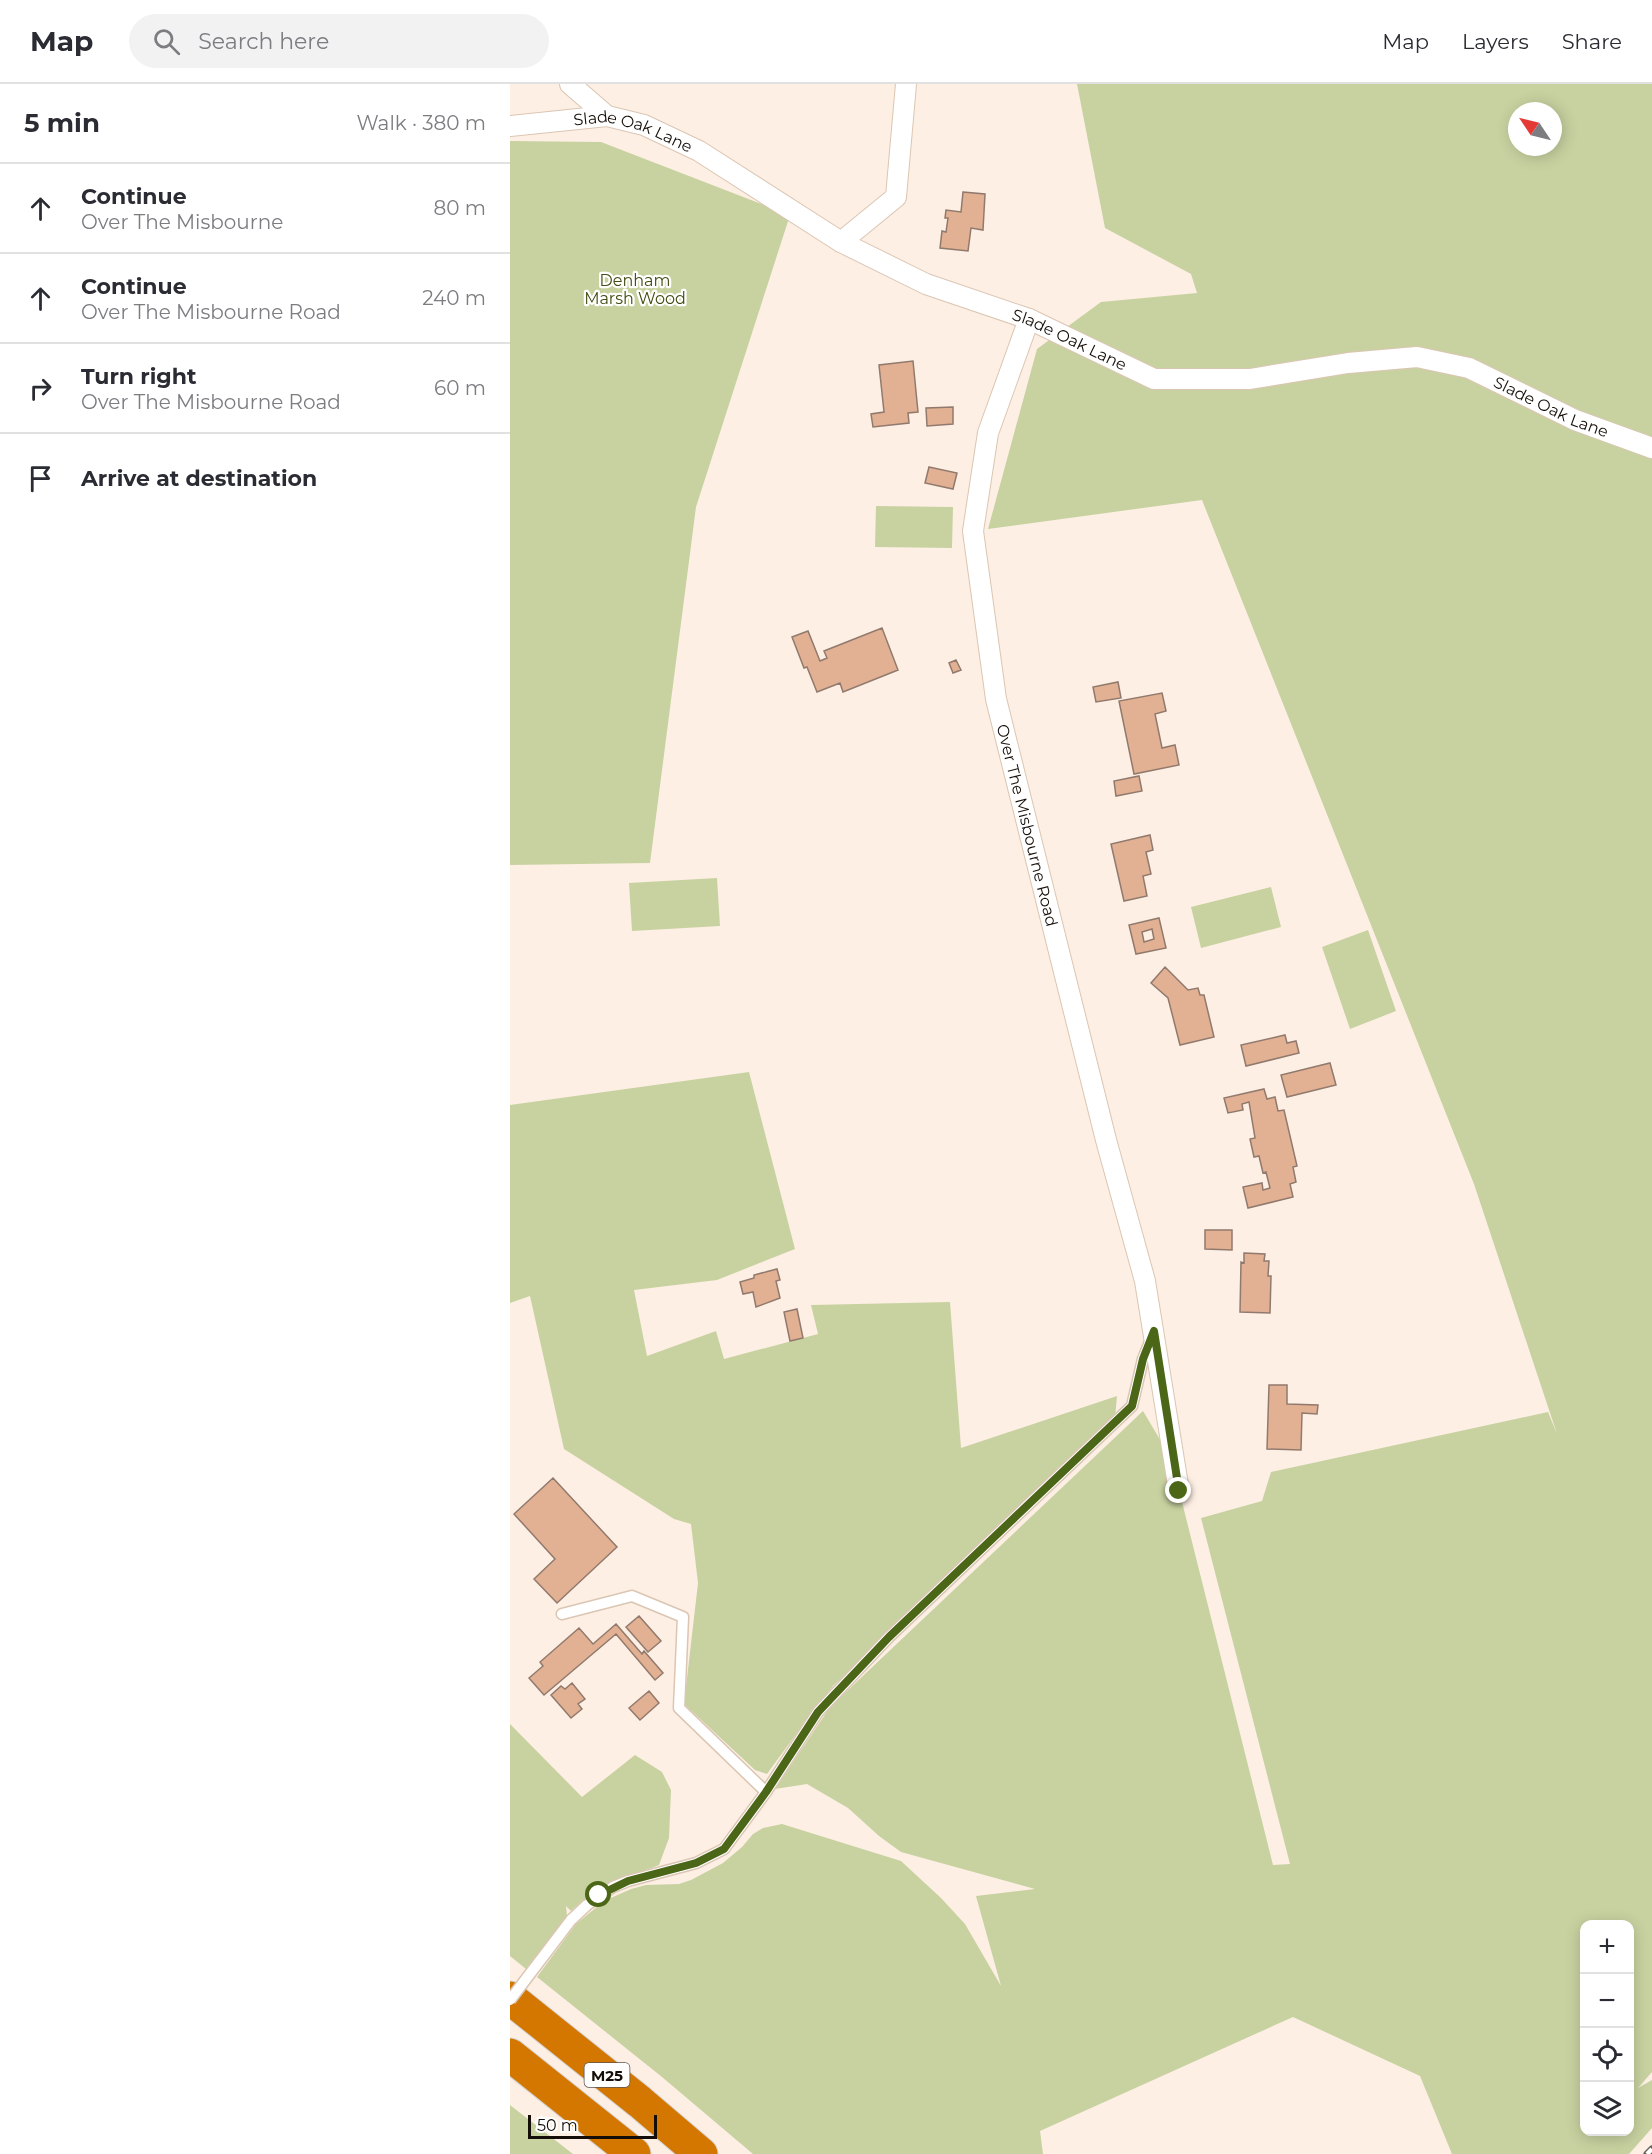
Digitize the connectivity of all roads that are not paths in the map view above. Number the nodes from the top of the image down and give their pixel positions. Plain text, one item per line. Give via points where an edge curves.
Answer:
1 (570, 84) edge
2 (906, 84) edge
3 (607, 116) junction
4 (510, 126) edge
5 (841, 242) junction
6 (1029, 319) junction
7 (1652, 448) edge
8 (1154, 1331) junction
9 (1179, 1491) dead end
10 (562, 1614) dead end
11 (766, 1792) junction
12 (510, 1999) edge
13 (510, 2055) edge
14 (634, 2154) edge
15 (701, 2154) edge

1 - 3 street
2 - 5 street via 896,197
3 - 4 street, Slade Oak Lane
3 - 5 street, Slade Oak Lane via 644,125 699,151
5 - 6 street, Slade Oak Lane via 926,284
6 - 7 street, Slade Oak Lane via 1154,380 1250,379 1348,363 1417,357 1459,365 1575,420
6 - 8 street, Over The Misbourne Road via 988,433 973,531 996,699
8 - 9 street, Over The Misbourne Road
8 - 11 lane via 1132,1406 873,1654 818,1712
10 - 11 lane via 632,1596 683,1617 679,1708
11 - 12 lane, bridge via 724,1849 696,1863 613,1887 587,1905
12 - 15 highway, M25
13 - 14 highway, M25

